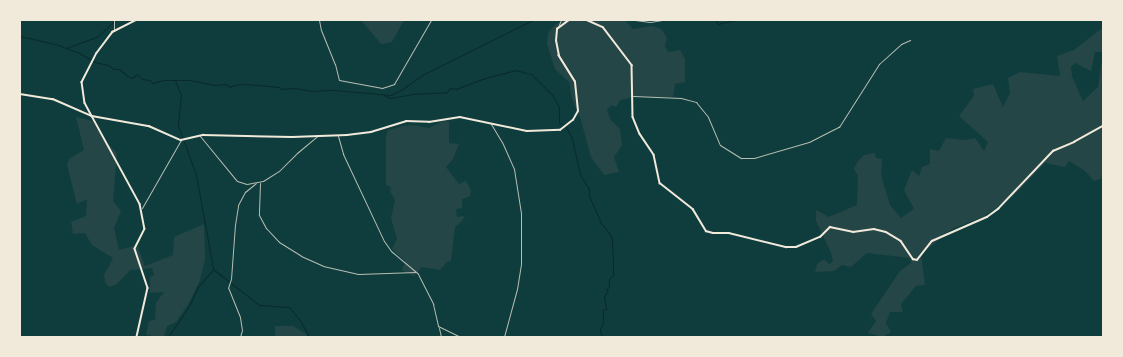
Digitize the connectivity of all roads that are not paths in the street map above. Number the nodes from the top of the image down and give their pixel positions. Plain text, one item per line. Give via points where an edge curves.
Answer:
1 (114, 20) edge
2 (137, 20) edge
3 (319, 20) edge
4 (431, 20) edge
5 (561, 20) edge
6 (569, 20) edge
7 (587, 20) edge
8 (635, 20) edge
9 (662, 20) edge
10 (558, 27) junction
11 (113, 32) junction
12 (910, 40) dead end
13 (20, 94) edge
14 (633, 96) junction
15 (92, 116) junction
16 (490, 122) junction
17 (1103, 126) edge
18 (199, 135) junction
19 (338, 135) junction
20 (318, 136) junction
21 (181, 140) junction
22 (256, 183) junction
23 (260, 183) junction
24 (142, 208) junction
25 (416, 272) junction
26 (438, 326) junction
27 (137, 337) edge
28 (240, 337) edge
29 (441, 337) edge
30 (461, 337) edge
31 (504, 337) edge

1 - 11 street
2 - 11 main road
3 - 4 street via 339,80 382,88 394,84
5 - 10 street
6 - 10 main road
7 - 14 main road via 603,27 630,61 633,70
8 - 9 street
10 - 16 main road via 555,36 557,49 576,82 576,117 566,127 553,131 527,131
11 - 15 main road via 91,62 82,85 85,103
12 - 14 street via 901,44 879,64 839,127 809,142 754,158 741,158 720,145 711,121 696,102 681,98
13 - 15 main road via 48,98
14 - 17 main road via 633,117 636,127 654,155 660,183 693,209 708,232 729,233 779,246 796,247 820,237 830,227 853,232 874,229 886,232 901,241 916,260 932,241 987,217 998,209 1053,151
15 - 21 main road via 149,126
15 - 24 main road
16 - 19 main road via 452,117 429,122 406,121 371,132
16 - 31 street via 514,168 522,213 521,264
18 - 20 main road
18 - 21 main road
18 - 22 street via 237,181 244,184
19 - 20 main road
19 - 25 street via 344,154 384,241 391,251
20 - 23 street via 279,171
21 - 24 street
22 - 23 street
22 - 28 street via 245,192 238,204 228,288 240,317
23 - 25 street via 259,215 266,228 279,242 301,256 323,266 358,274
24 - 27 main road via 145,228 135,248 148,291
25 - 26 street via 433,304
26 - 29 street
26 - 30 street

